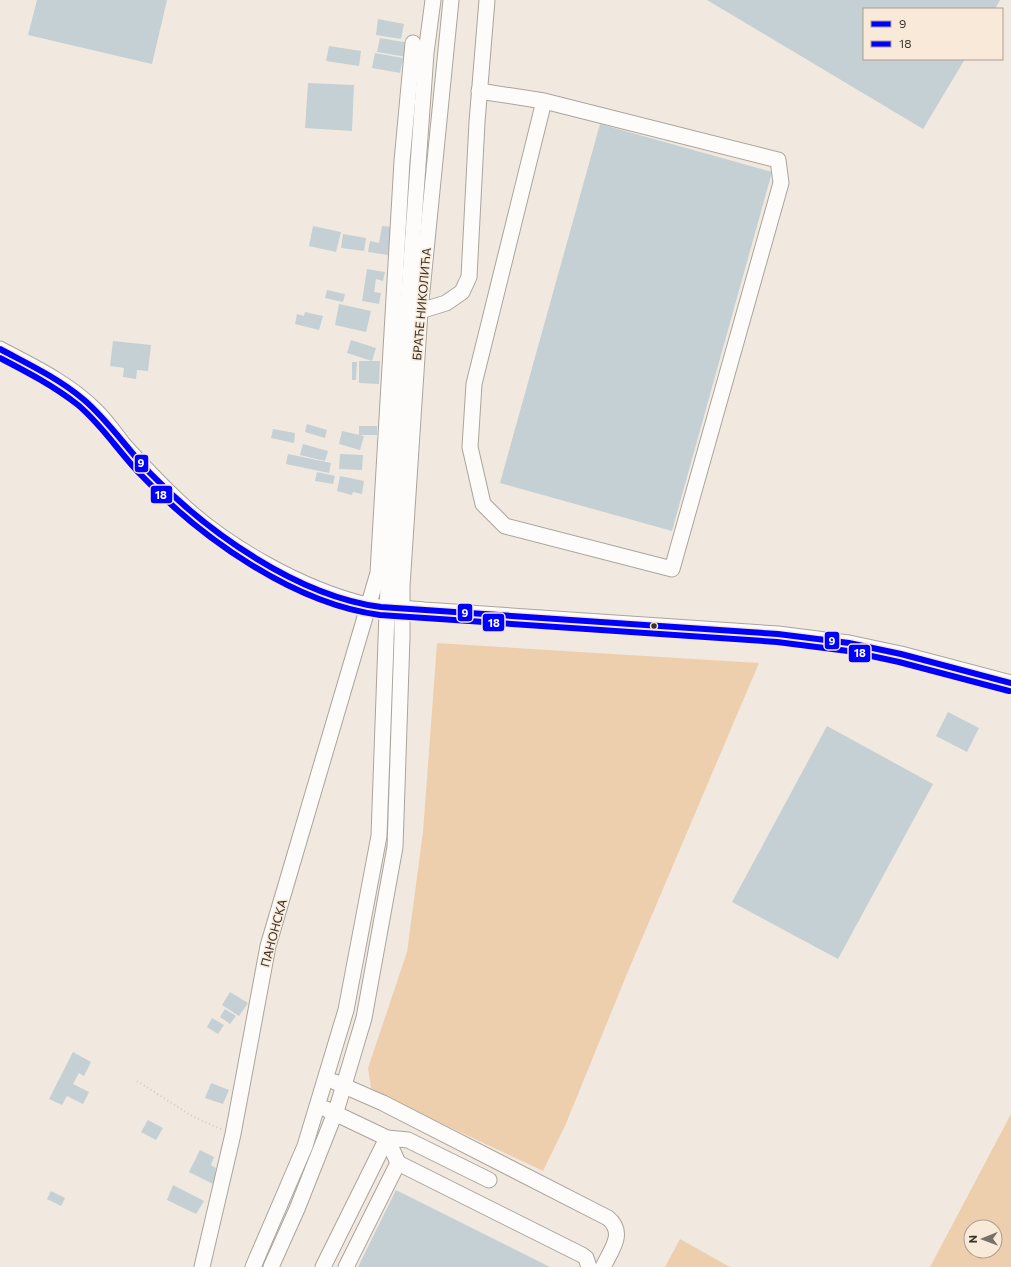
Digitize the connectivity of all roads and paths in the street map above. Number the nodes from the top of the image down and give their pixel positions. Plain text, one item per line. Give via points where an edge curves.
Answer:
1 (433, 0) edge
2 (450, 0) edge
3 (487, 0) edge
4 (412, 43) dead end
5 (479, 91) junction
6 (544, 101) junction
7 (420, 312) junction
8 (0, 349) edge
9 (368, 605) junction
10 (387, 607) junction
11 (403, 608) junction
12 (1011, 683) edge
13 (326, 1077) junction
14 (137, 1082) dead end
15 (344, 1085) junction
16 (318, 1104) junction
17 (335, 1113) junction
18 (233, 1134) junction
19 (387, 1138) junction
20 (398, 1163) junction
21 (489, 1180) dead end
22 (202, 1267) edge
23 (253, 1267) edge
24 (271, 1267) edge
25 (323, 1267) edge
26 (346, 1267) edge
27 (590, 1267) edge
28 (603, 1267) edge

1 - 10 street, БРАЋЕ НИКОЛИЋА via 426,53
2 - 7 street, БРАЋЕ НИКОЛИЋА
3 - 5 street
4 - 9 street, ПАНОНСКА via 396,246 378,573
5 - 6 street
5 - 7 street via 469,277 462,292 446,303
6 - 6 street via 474,384 470,448 483,504 505,526 672,569 781,183 778,160
7 - 11 street, БРАЋЕ НИКОЛИЋА via 402,586
8 - 9 street via 56,380 94,409 176,500 225,538 306,584
9 - 10 street
9 - 18 street, ПАНОНСКА via 268,946
10 - 11 street
10 - 13 street, БРАЋЕ НИКОЛИЋА via 379,836 346,1010
11 - 12 street via 778,634 849,643
11 - 15 street, БРАЋЕ НИКОЛИЋА via 395,847 364,1018
13 - 15 street
13 - 16 street, БРАЋЕ НИКОЛИЋА
14 - 18 path via 192,1116
15 - 17 street, БРАЋЕ НИКОЛИЋА
15 - 28 street via 608,1218 617,1229 618,1236
16 - 17 street
16 - 23 street, БРАЋЕ НИКОЛИЋА via 305,1146
17 - 19 street
17 - 24 street, БРАЋЕ НИКОЛИЋА
18 - 22 street, ПАНОНСКА
19 - 20 street
19 - 21 street via 408,1140
19 - 25 street
20 - 26 street
20 - 27 street via 582,1255

